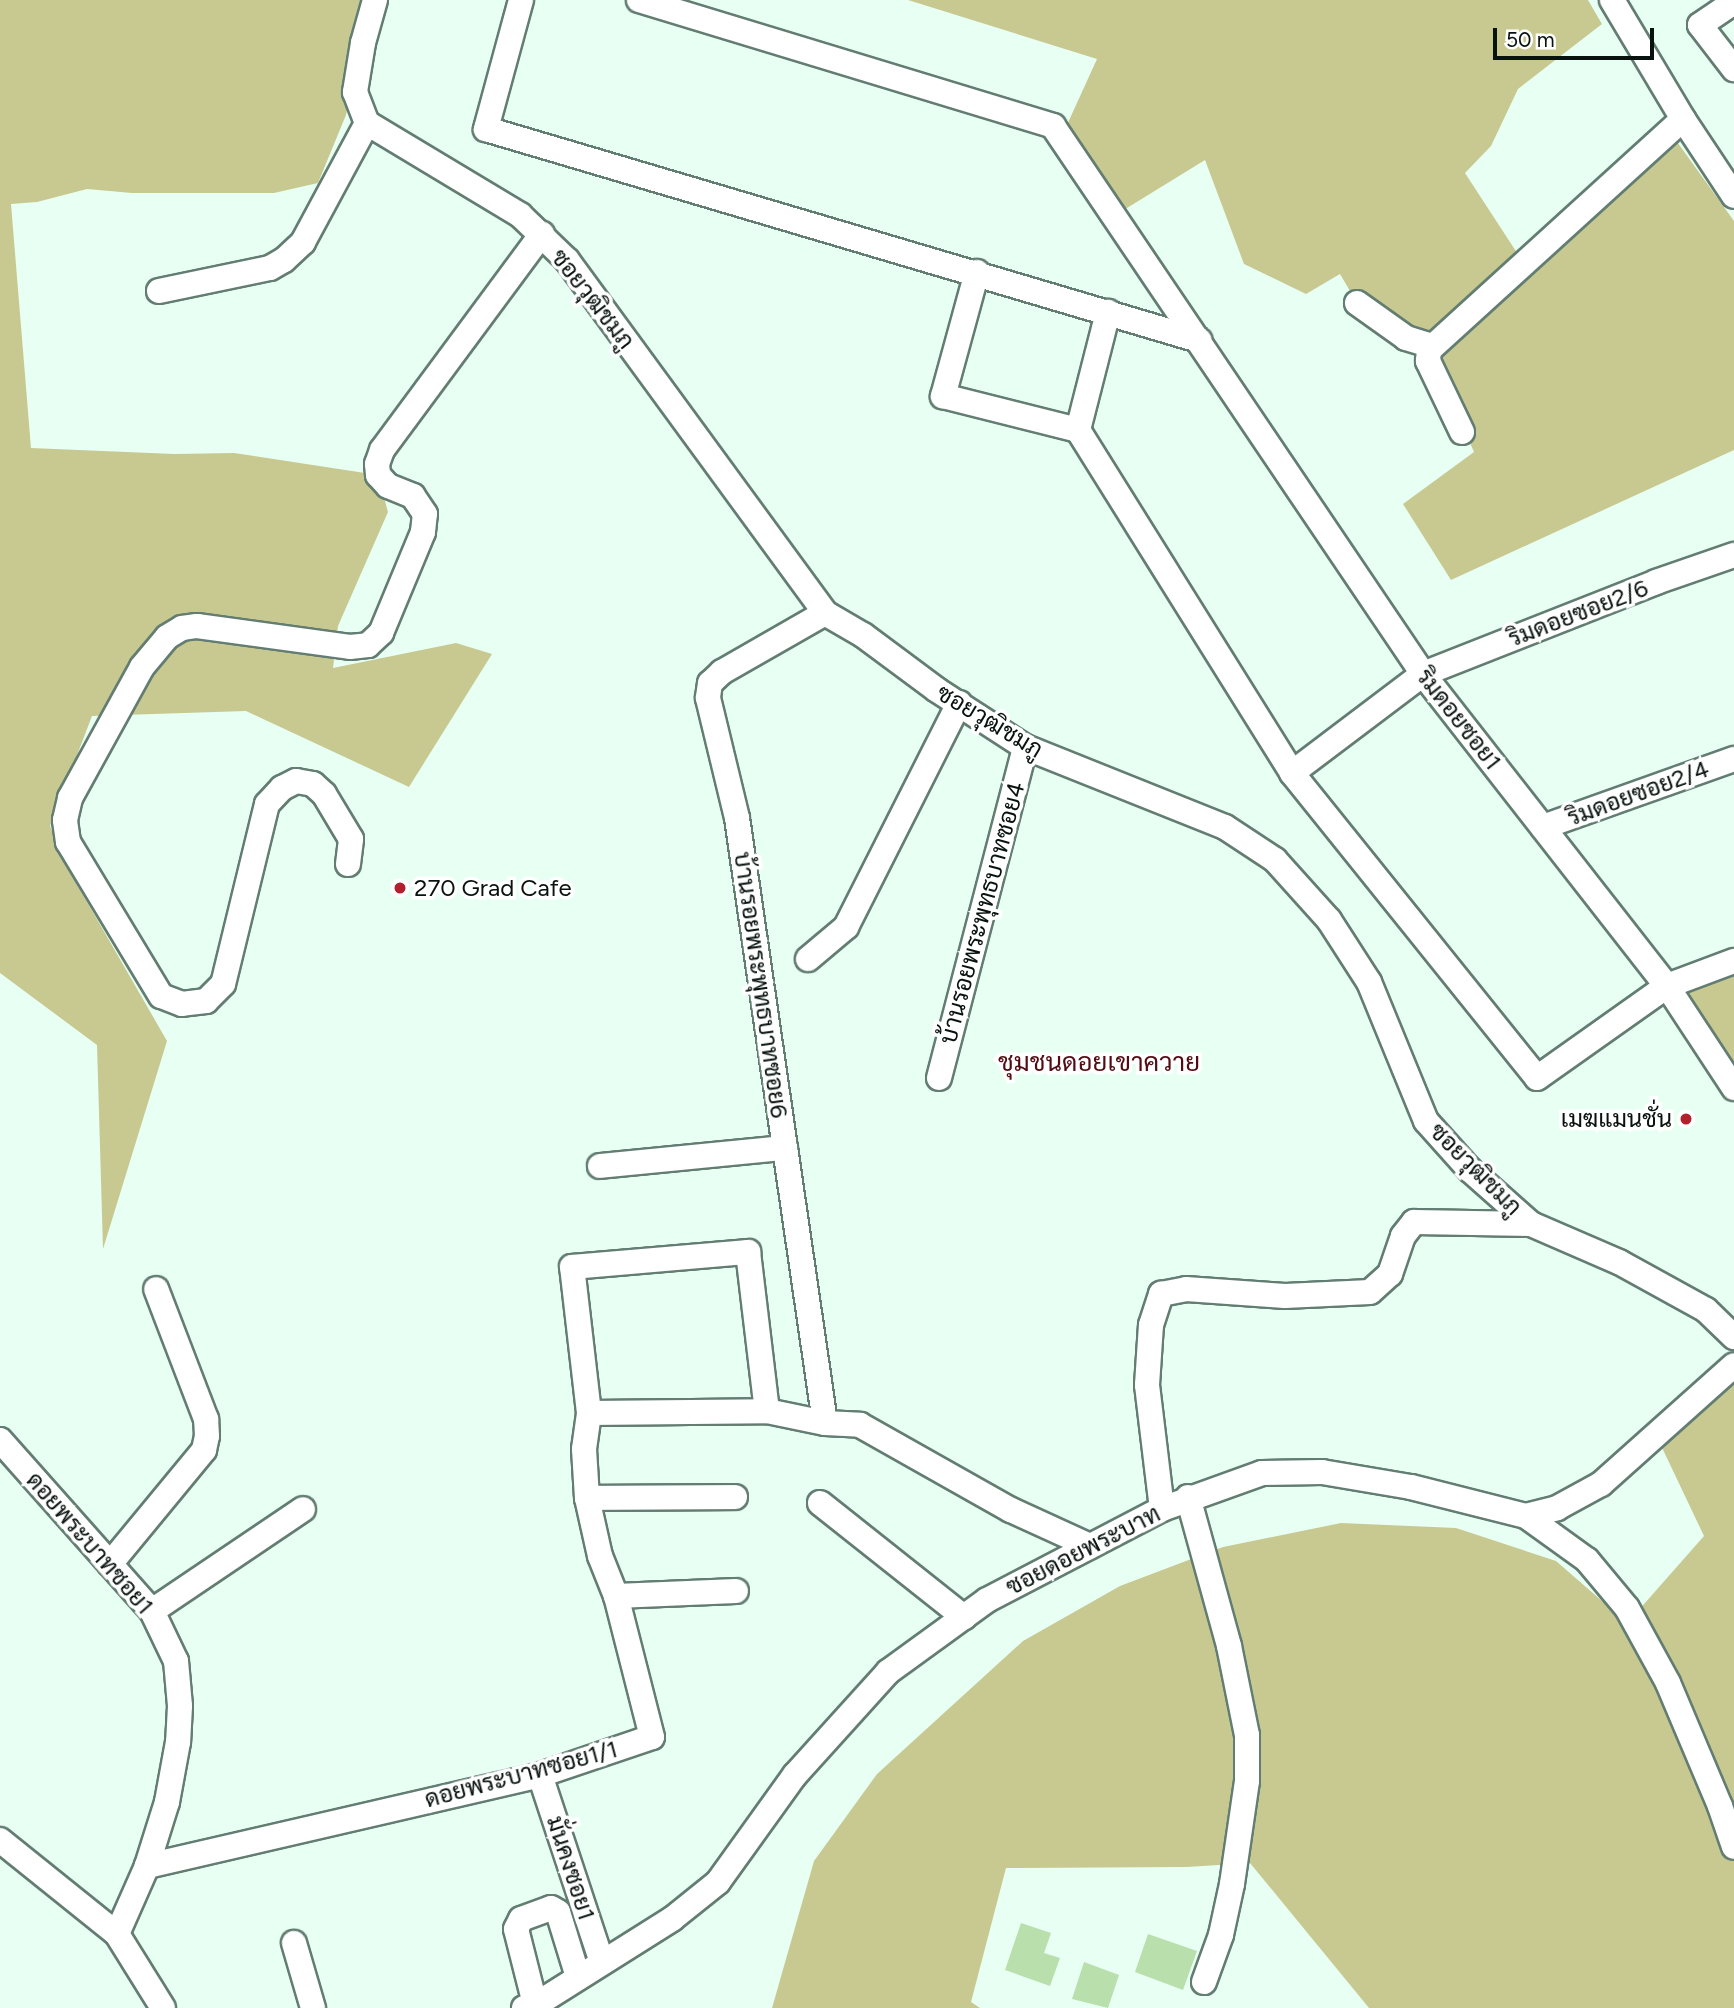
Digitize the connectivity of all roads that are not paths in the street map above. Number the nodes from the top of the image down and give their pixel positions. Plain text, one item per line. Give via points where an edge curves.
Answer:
1 (375, 0) edge
2 (522, 0) edge
3 (639, 0) edge
4 (1612, 0) edge
5 (1734, 2) edge
6 (1734, 69) edge
7 (1683, 119) junction
8 (367, 123) junction
9 (1734, 196) edge
10 (541, 234) junction
11 (977, 272) junction
12 (159, 291) dead end
13 (1357, 303) dead end
14 (1108, 312) junction
15 (1199, 340) junction
16 (1432, 346) junction
17 (1078, 430) junction
18 (1462, 432) dead end
19 (1734, 555) edge
20 (825, 613) junction
21 (1423, 674) junction
22 (959, 703) junction
23 (1025, 747) junction
24 (1734, 759) edge
25 (1292, 772) junction
26 (1543, 827) junction
27 (348, 864) dead end
28 (808, 959) dead end
29 (1734, 961) edge
30 (1667, 986) junction
31 (939, 1078) dead end
32 (1734, 1088) edge
33 (785, 1148) junction
34 (600, 1166) dead end
35 (1531, 1224) junction
36 (156, 1289) dead end
37 (1734, 1337) edge
38 (1734, 1365) edge
39 (767, 1411) junction
40 (589, 1413) junction
41 (825, 1423) junction
42 (0, 1440) edge
43 (735, 1497) dead end
44 (1188, 1497) junction
45 (587, 1498) junction
46 (820, 1503) dead end
47 (1162, 1508) junction
48 (303, 1509) dead end
49 (1526, 1516) junction
50 (1090, 1546) junction
51 (110, 1563) junction
52 (736, 1591) dead end
53 (616, 1595) junction
54 (152, 1611) junction
55 (964, 1617) junction
56 (540, 1775) junction
57 (0, 1840) edge
58 (1734, 1847) edge
59 (147, 1866) junction
60 (117, 1934) junction
61 (294, 1943) dead end
62 (602, 1962) junction
63 (578, 1977) junction
64 (1204, 1982) dead end
65 (532, 2007) edge
66 (163, 2008) edge
67 (313, 2008) edge

1 - 8 street via 355,92
2 - 11 street via 486,129
3 - 15 street, ริมดอยซอย1 via 1052,126
4 - 7 street
5 - 6 street via 1700,26
7 - 9 street
7 - 16 street
8 - 10 street, ซอยวุฒิชมภู via 520,215
8 - 12 street via 303,242 284,260 270,268
10 - 20 street, ซอยวุฒิชมภู via 567,261
10 - 27 street via 382,450 378,475 388,486 413,496 425,514 423,532 381,633 368,645 350,647 197,626 182,628 167,637 142,667 70,798 65,820 68,842 161,996 182,1004 206,1001 223,984 267,804 282,788 296,781 313,784 324,794 351,839
11 - 14 street
11 - 17 street via 943,397
13 - 16 street via 1406,338
14 - 15 street
14 - 17 street
15 - 21 street, ริมดอยซอย1
16 - 18 street via 1427,361
17 - 25 street
19 - 21 street, ริมดอยซอย2/6
20 - 22 street, ซอยวุฒิชมภู
20 - 33 street, บ้านรอยพระพุทธบาทซอย6 via 722,672 710,683 708,698 737,818
21 - 25 street, ริมดอยซอย2/6
21 - 26 street, ริมดอยซอย1
22 - 23 street, ซอยวุฒิชมภู
22 - 28 street via 846,927
23 - 31 street, บ้านรอยพระพุทธบาทซอย4
23 - 35 street, ซอยวุฒิชมภู via 1225,827 1275,860 1329,920 1369,982 1426,1121 1470,1170
24 - 26 street, ริมดอยซอย2/4
25 - 30 street via 1536,1078
26 - 30 street, ริมดอยซอย1
29 - 30 street
30 - 32 street, ริมดอยซอย1
33 - 34 street
33 - 41 street, บ้านรอยพระพุทธบาทซอย6
35 - 37 street, ซอยวุฒิชมภู via 1619,1262 1706,1310
35 - 47 street via 1414,1222 1403,1236 1390,1274 1370,1292 1285,1296 1186,1289 1161,1294 1151,1325 1147,1385
36 - 51 street via 206,1419 207,1436 204,1450
38 - 49 street, ซอยดอยพระบาท via 1601,1484 1557,1508
39 - 40 street
39 - 40 street, ดอยพระบาทซอย1/1 via 748,1252 572,1267
39 - 41 street
40 - 45 street, ดอยพระบาทซอย1/1 via 584,1449
41 - 50 street via 860,1425 1011,1510
42 - 51 street, ดอยพระบาทซอย1
43 - 45 street
44 - 47 street, ซอยดอยพระบาท
44 - 49 street, ซอยดอยพระบาท via 1262,1473 1322,1472 1411,1487
44 - 64 street via 1229,1647 1247,1735 1247,1781 1232,1884
45 - 53 street, ดอยพระบาทซอย1/1 via 600,1556
46 - 55 street
47 - 50 street, ซอยดอยพระบาท
48 - 54 street
49 - 58 street via 1587,1560 1626,1608 1668,1683
50 - 55 street, ซอยดอยพระบาท
51 - 54 street, ดอยพระบาทซอย1
52 - 53 street
53 - 56 street, ดอยพระบาทซอย1/1 via 652,1737
54 - 59 street, ดอยพระบาทซอย1 via 176,1661 180,1706 167,1802
55 - 62 street, ซอยดอยพระบาท via 879,1682 795,1775 718,1882 672,1919
56 - 59 street, ดอยพระบาทซอย1/1
56 - 62 street, มั่นคงซอย1
57 - 60 street
59 - 60 street, ดอยพระบาทซอย1
60 - 66 street
61 - 67 street
62 - 63 street, ซอยดอยพระบาท
63 - 65 street, ซอยดอยพระบาท
63 - 65 street via 558,1912 551,1908 521,1919 516,1929

